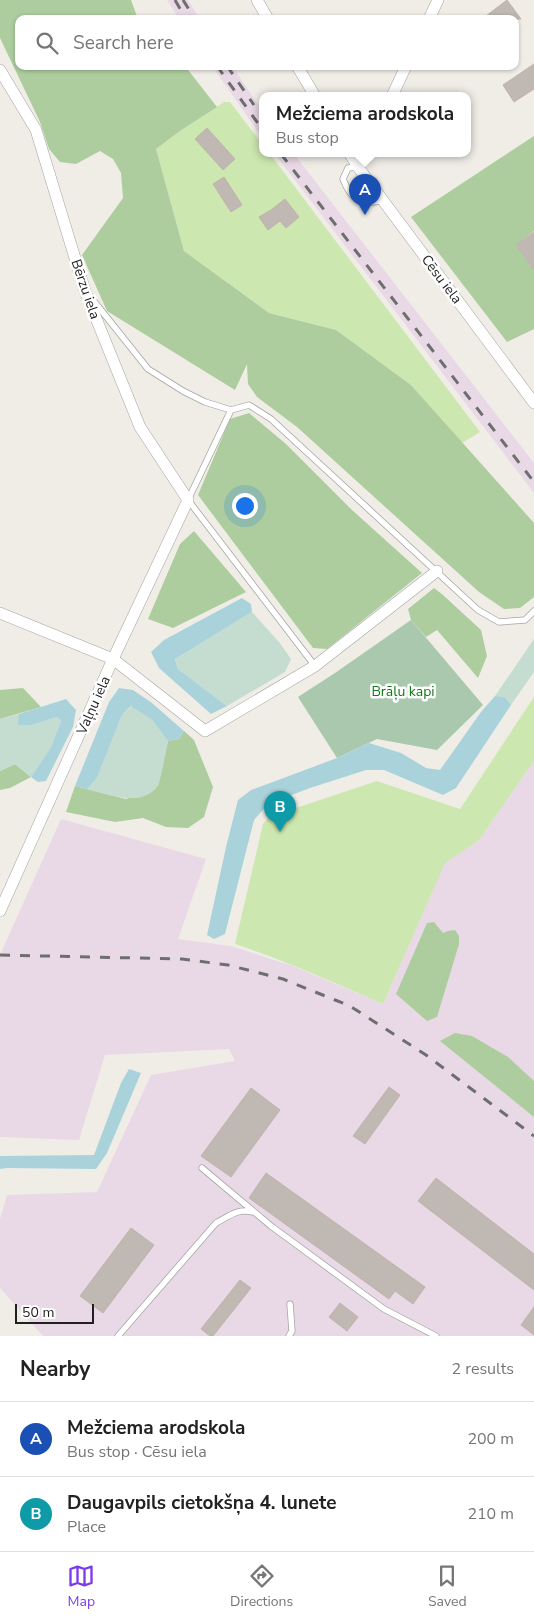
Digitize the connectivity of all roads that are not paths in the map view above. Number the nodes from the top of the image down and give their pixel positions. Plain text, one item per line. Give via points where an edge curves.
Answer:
1 (256, 0) edge
2 (438, 0) edge
3 (265, 15) edge
4 (431, 15) edge
5 (0, 70) edge
6 (299, 70) edge
7 (404, 70) edge
8 (313, 92) edge
9 (394, 92) edge
10 (352, 157) edge
11 (363, 157) edge
12 (358, 167) junction
13 (383, 200) junction
14 (85, 291) junction
15 (534, 402) edge
16 (231, 410) junction
17 (188, 500) junction
18 (437, 571) junction
19 (534, 612) edge
20 (0, 613) edge
21 (113, 659) junction
22 (315, 666) junction
23 (0, 911) edge
24 (202, 1168) dead end
25 (255, 1212) junction
26 (290, 1304) dead end
27 (118, 1336) edge
28 (289, 1336) edge
29 (436, 1336) edge

1 - 3 street
2 - 4 street
5 - 14 street, Bērzu iela via 36,130
6 - 8 street
7 - 9 street
10 - 12 street, Cēsu iela
11 - 12 street
12 - 13 street, Cēsu iela
12 - 13 lane via 348,168 343,179 348,192 369,204
13 - 15 street, Cēsu iela
14 - 16 lane via 148,369 205,402
14 - 17 street, Bērzu iela via 140,427
16 - 17 lane
16 - 18 lane via 249,405 271,419
17 - 21 street, Vaļņu iela
17 - 22 lane
18 - 19 lane via 478,610 499,622 525,620
18 - 22 street
20 - 21 street
21 - 22 street via 205,731
21 - 23 street, Vaļņu iela
24 - 25 lane
25 - 27 lane via 244,1210 216,1224
25 - 29 lane via 384,1309
26 - 28 lane via 292,1331

